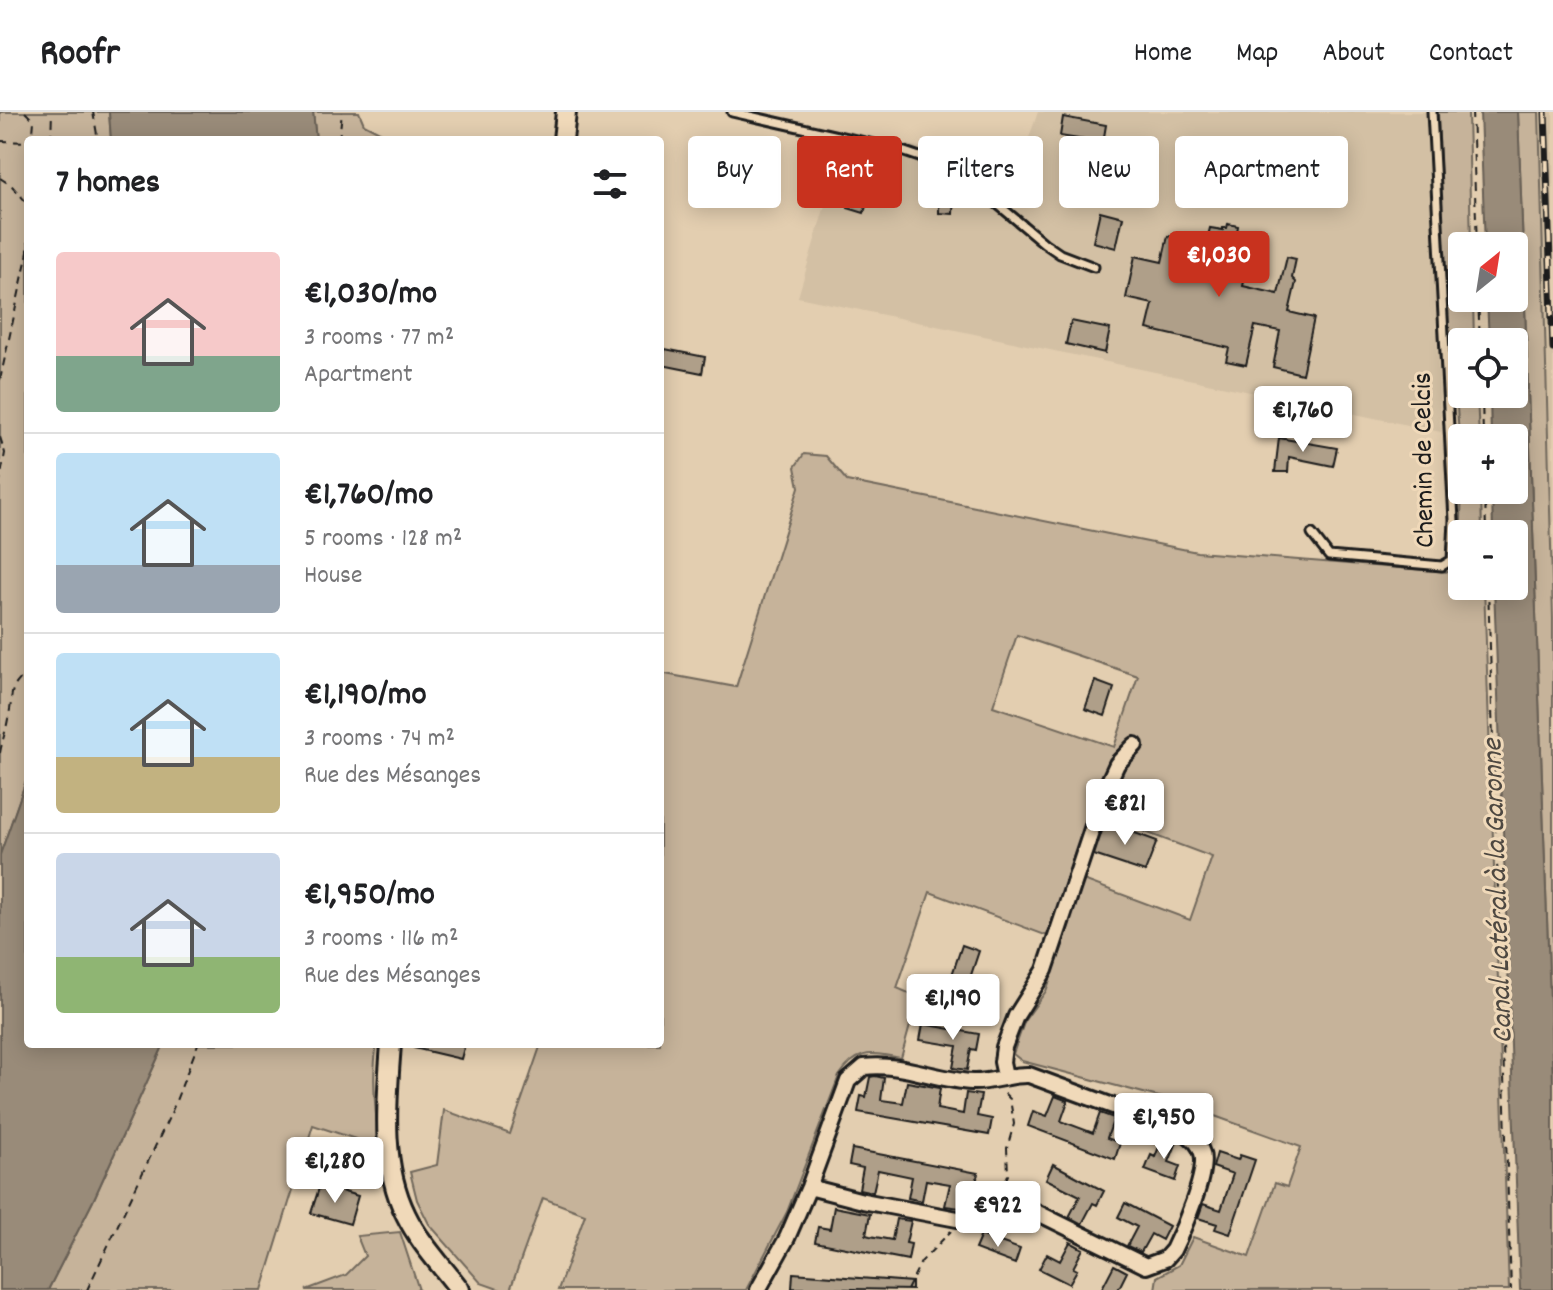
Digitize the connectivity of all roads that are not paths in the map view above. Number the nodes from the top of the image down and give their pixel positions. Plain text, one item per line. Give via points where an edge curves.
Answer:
1 (566, 112) edge
2 (732, 112) edge
3 (1432, 112) edge
4 (563, 136) edge
5 (1094, 267) dead end
6 (1312, 534) dead end
7 (1135, 745) dead end
8 (391, 1048) edge
9 (1001, 1077) junction
10 (809, 1187) junction
11 (460, 1290) edge
12 (758, 1290) edge

1 - 4 street
2 - 5 lane via 896,149 946,166 1060,254
3 - 6 lane, Chemin de Celcis via 1452,560 1442,566 1329,556
7 - 9 street via 1117,764 1105,790 1048,961 1004,1047
8 - 11 street via 388,1137 396,1192 406,1217
9 - 10 street via 972,1082 864,1067 848,1081
9 - 10 street via 1029,1075 1186,1133 1197,1142 1202,1172 1173,1250 1146,1266 1034,1211 1022,1210 988,1224
10 - 12 street

